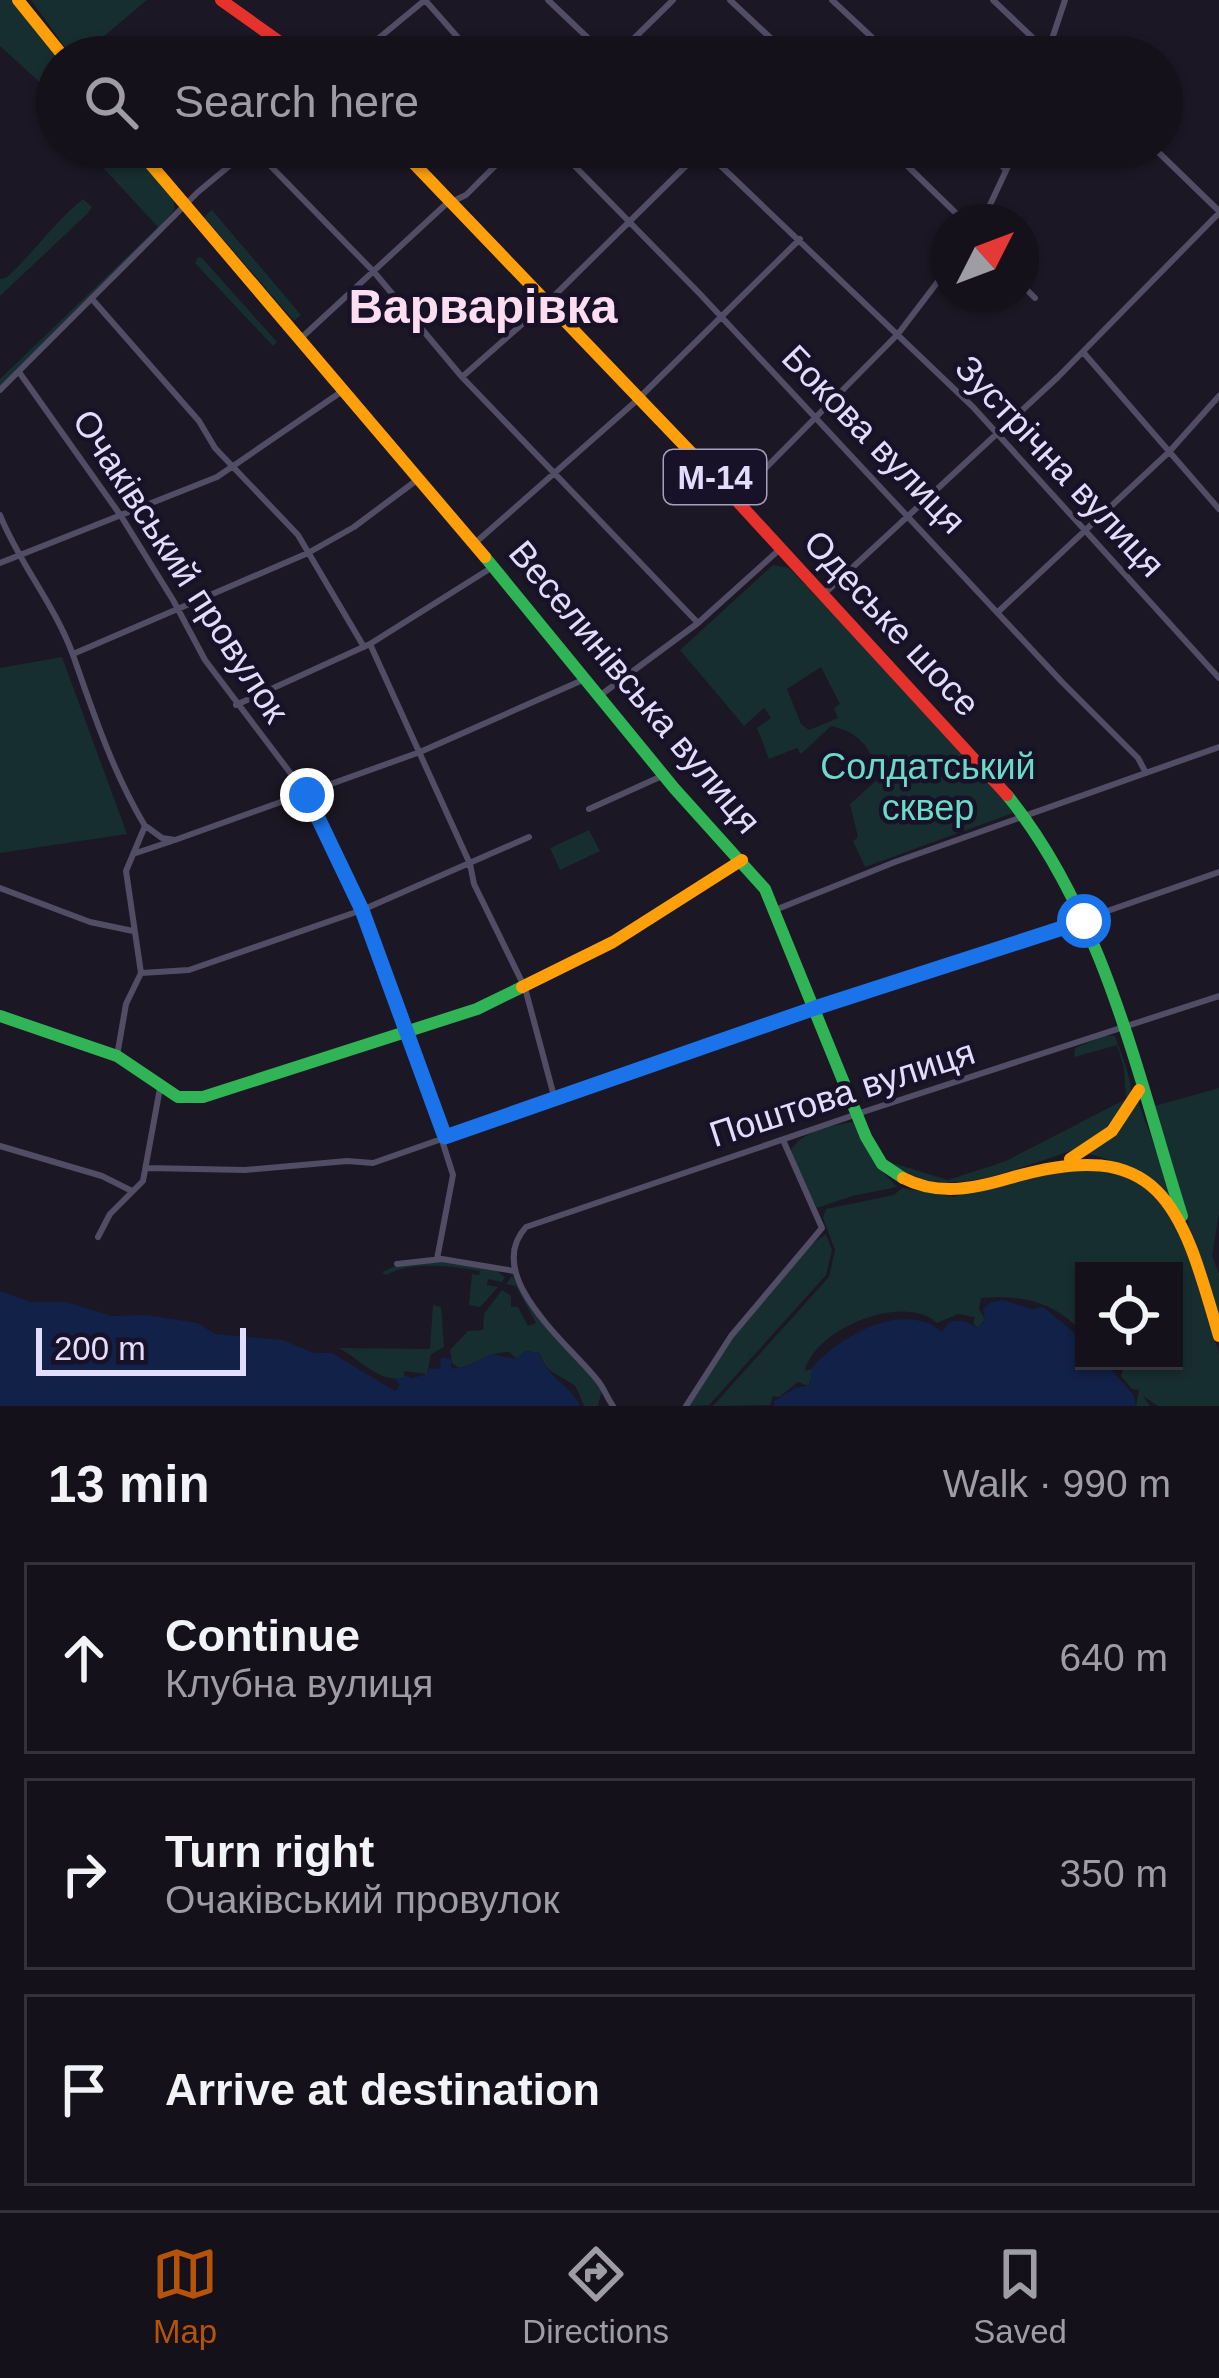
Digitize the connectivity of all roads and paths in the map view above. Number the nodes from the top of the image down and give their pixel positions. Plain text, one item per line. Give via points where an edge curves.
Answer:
1 (18, 0) edge
2 (221, 0) edge
3 (425, 0) edge
4 (548, 0) edge
5 (674, 0) edge
6 (730, 0) edge
7 (832, 0) edge
8 (993, 0) edge
9 (1065, 0) edge
10 (47, 36) edge
11 (272, 36) edge
12 (381, 36) edge
13 (457, 36) edge
14 (588, 36) edge
15 (635, 36) edge
16 (769, 36) edge
17 (871, 36) edge
18 (1030, 36) edge
19 (1055, 36) edge
20 (153, 168) edge
21 (228, 168) edge
22 (272, 168) edge
23 (418, 168) edge
24 (493, 168) edge
25 (576, 168) edge
26 (682, 168) edge
27 (724, 168) edge
28 (910, 168) edge
29 (1004, 168) edge
30 (1009, 168) edge
31 (1174, 168) edge
32 (1008, 172) junction
33 (450, 202) junction
34 (947, 204) edge
35 (991, 204) edge
36 (185, 206) junction
37 (1219, 212) edge
38 (628, 222) junction
39 (800, 239) junction
40 (374, 272) junction
41 (931, 291) edge
42 (92, 299) junction
43 (548, 301) junction
44 (722, 316) junction
45 (898, 334) junction
46 (299, 340) junction
47 (1083, 352) junction
48 (19, 372) junction
49 (462, 377) junction
50 (343, 390) junction
51 (0, 391) edge
52 (1219, 396) edge
53 (640, 397) junction
54 (815, 418) junction
55 (996, 434) junction
56 (1169, 452) junction
57 (235, 468) junction
58 (554, 472) junction
59 (420, 478) junction
60 (736, 498) junction
61 (1219, 509) edge
62 (0, 514) edge
63 (121, 516) junction
64 (906, 516) junction
65 (1084, 531) junction
66 (475, 543) junction
67 (781, 548) junction
68 (308, 553) junction
69 (18, 556) junction
70 (0, 563) edge
71 (494, 566) junction
72 (823, 594) junction
73 (176, 608) junction
74 (998, 613) junction
75 (698, 623) junction
76 (367, 646) junction
77 (73, 654) junction
78 (588, 677) junction
79 (1219, 678) edge
80 (602, 694) junction
81 (236, 705) junction
82 (1219, 747) edge
83 (420, 752) junction
84 (1146, 773) junction
85 (664, 776) junction
86 (307, 795) junction
87 (589, 809) dead end
88 (1023, 815) junction
89 (146, 826) junction
90 (529, 837) dead end
91 (176, 840) junction
92 (133, 854) junction
93 (742, 860) junction
94 (470, 864) junction
95 (1219, 872) edge
96 (0, 889) edge
97 (362, 910) junction
98 (776, 910) junction
99 (1084, 921) junction
100 (135, 931) junction
101 (141, 973) junction
102 (525, 988) junction
103 (1219, 996) edge
104 (815, 1008) junction
105 (0, 1016) edge
106 (1122, 1027) junction
107 (408, 1033) junction
108 (117, 1056) junction
109 (1139, 1087) junction
110 (160, 1088) junction
111 (554, 1100) junction
112 (857, 1114) junction
113 (445, 1137) junction
114 (783, 1140) junction
115 (0, 1146) edge
116 (1067, 1160) junction
117 (147, 1168) junction
118 (133, 1191) junction
119 (1189, 1236) junction
120 (98, 1238) dead end
121 (436, 1259) junction
122 (397, 1264) dead end
123 (514, 1270) junction
124 (1219, 1336) edge
125 (610, 1404) edge
126 (686, 1406) edge

1 - 10 main road
2 - 11 main road
3 - 12 street
3 - 13 street
4 - 14 street
5 - 15 street
6 - 16 street
7 - 17 street
8 - 18 street
9 - 19 street
20 - 36 main road, Веселинівська вулиця / М-14
21 - 36 street
22 - 40 street
23 - 33 main road, Одеське шосе / М-14
24 - 33 street
25 - 38 street, Бокова вулиця
26 - 38 street
27 - 39 street, Зустрічна вулиця
28 - 34 street
29 - 32 street
30 - 32 street
31 - 37 street
32 - 35 street
33 - 40 street
33 - 43 main road, Одеське шосе / М-14
36 - 42 street
36 - 46 main road, Веселинівська вулиця / М-14
37 - 47 street
38 - 43 street
38 - 44 street, Бокова вулиця
39 - 44 street
39 - 45 street, Зустрічна вулиця
40 - 46 street
40 - 49 street
41 - 45 street
42 - 48 street
42 - 57 street
43 - 49 street
43 - 53 main road, Одеське шосе / М-14
44 - 53 street
44 - 54 street, Бокова вулиця
45 - 54 street
45 - 55 street, Зустрічна вулиця
46 - 50 main road, Веселинівська вулиця / М-14
47 - 55 street
47 - 56 street
48 - 51 street
48 - 63 street, Очаківський провулок
49 - 58 street
50 - 57 street
50 - 59 main road, Веселинівська вулиця / М-14
52 - 56 street
53 - 58 street
53 - 60 main road, Одеське шосе / М-14
54 - 60 street
54 - 64 street, Бокова вулиця
55 - 64 street
55 - 65 street, Зустрічна вулиця
56 - 61 street
56 - 65 street
57 - 63 street
57 - 68 street
58 - 66 street
58 - 75 street
59 - 66 main road, Веселинівська вулиця / М-14
59 - 68 street
60 - 67 main road, Одеське шосе / М-14
62 - 69 street
63 - 69 street
63 - 73 street, Очаківський провулок
64 - 72 street
64 - 74 street, Бокова вулиця
65 - 74 street
65 - 79 street, Зустрічна вулиця
66 - 71 main road, Веселинівська вулиця / М-14
67 - 72 main road, Одеське шосе / М-14
67 - 75 street
68 - 73 street
68 - 76 street
69 - 70 street
69 - 77 street
71 - 76 street
71 - 78 main road, Веселинівська вулиця / М-14
72 - 88 main road, Одеське шосе / М-14
73 - 77 street
73 - 81 street, Очаківський провулок
74 - 84 street, Бокова вулиця
75 - 80 street
76 - 81 street
76 - 83 street
77 - 89 street
78 - 80 main road, Веселинівська вулиця / М-14
78 - 83 street
80 - 85 main road, Веселинівська вулиця / М-14
81 - 86 street, Очаківський провулок
82 - 84 street
83 - 86 street
83 - 94 street
84 - 88 street
85 - 87 street
85 - 93 main road, Веселинівська вулиця / М-14
86 - 91 street
86 - 97 street, Очаківський провулок
88 - 98 street
88 - 99 main road, Одеське шосе / М-14
89 - 91 street
89 - 92 street
90 - 94 street
91 - 92 street
92 - 100 street via 126,871
93 - 98 main road, Веселинівська вулиця / М-14
93 - 102 main road via 632,932
94 - 97 street
94 - 102 street
95 - 99 street
96 - 100 street
97 - 101 street via 190,970
97 - 107 street, Очаківський провулок
98 - 104 main road, Веселинівська вулиця / М-14
99 - 104 street
99 - 106 main road, Одеське шосе / М-14
100 - 101 street
101 - 108 street
102 - 107 main road
102 - 111 street
103 - 106 street, Поштова вулиця
104 - 111 street
104 - 112 main road, Веселинівська вулиця / М-14
105 - 108 main road
106 - 109 main road, Одеське шосе / М-14
106 - 112 street, Поштова вулиця
107 - 110 main road via 203,1096
107 - 113 street, Очаківський провулок
108 - 110 main road
109 - 116 main road via 1110,1136
109 - 119 main road, Одеське шосе / М-14
110 - 117 street
111 - 113 street
112 - 114 street, Поштова вулиця
112 - 116 main road, Веселинівська вулиця / М-14 via 884,1167 923,1189 965,1190
113 - 117 street via 373,1163
113 - 121 street, Очаківський провулок via 454,1175
114 - 123 street, Поштова вулиця via 526,1227
114 - 126 street via 822,1228 731,1336
115 - 118 street
116 - 119 main road, М-14 via 1136,1175
117 - 118 street
118 - 120 street
119 - 124 main road, М-14
121 - 122 street
121 - 123 street
123 - 125 street via 543,1321

